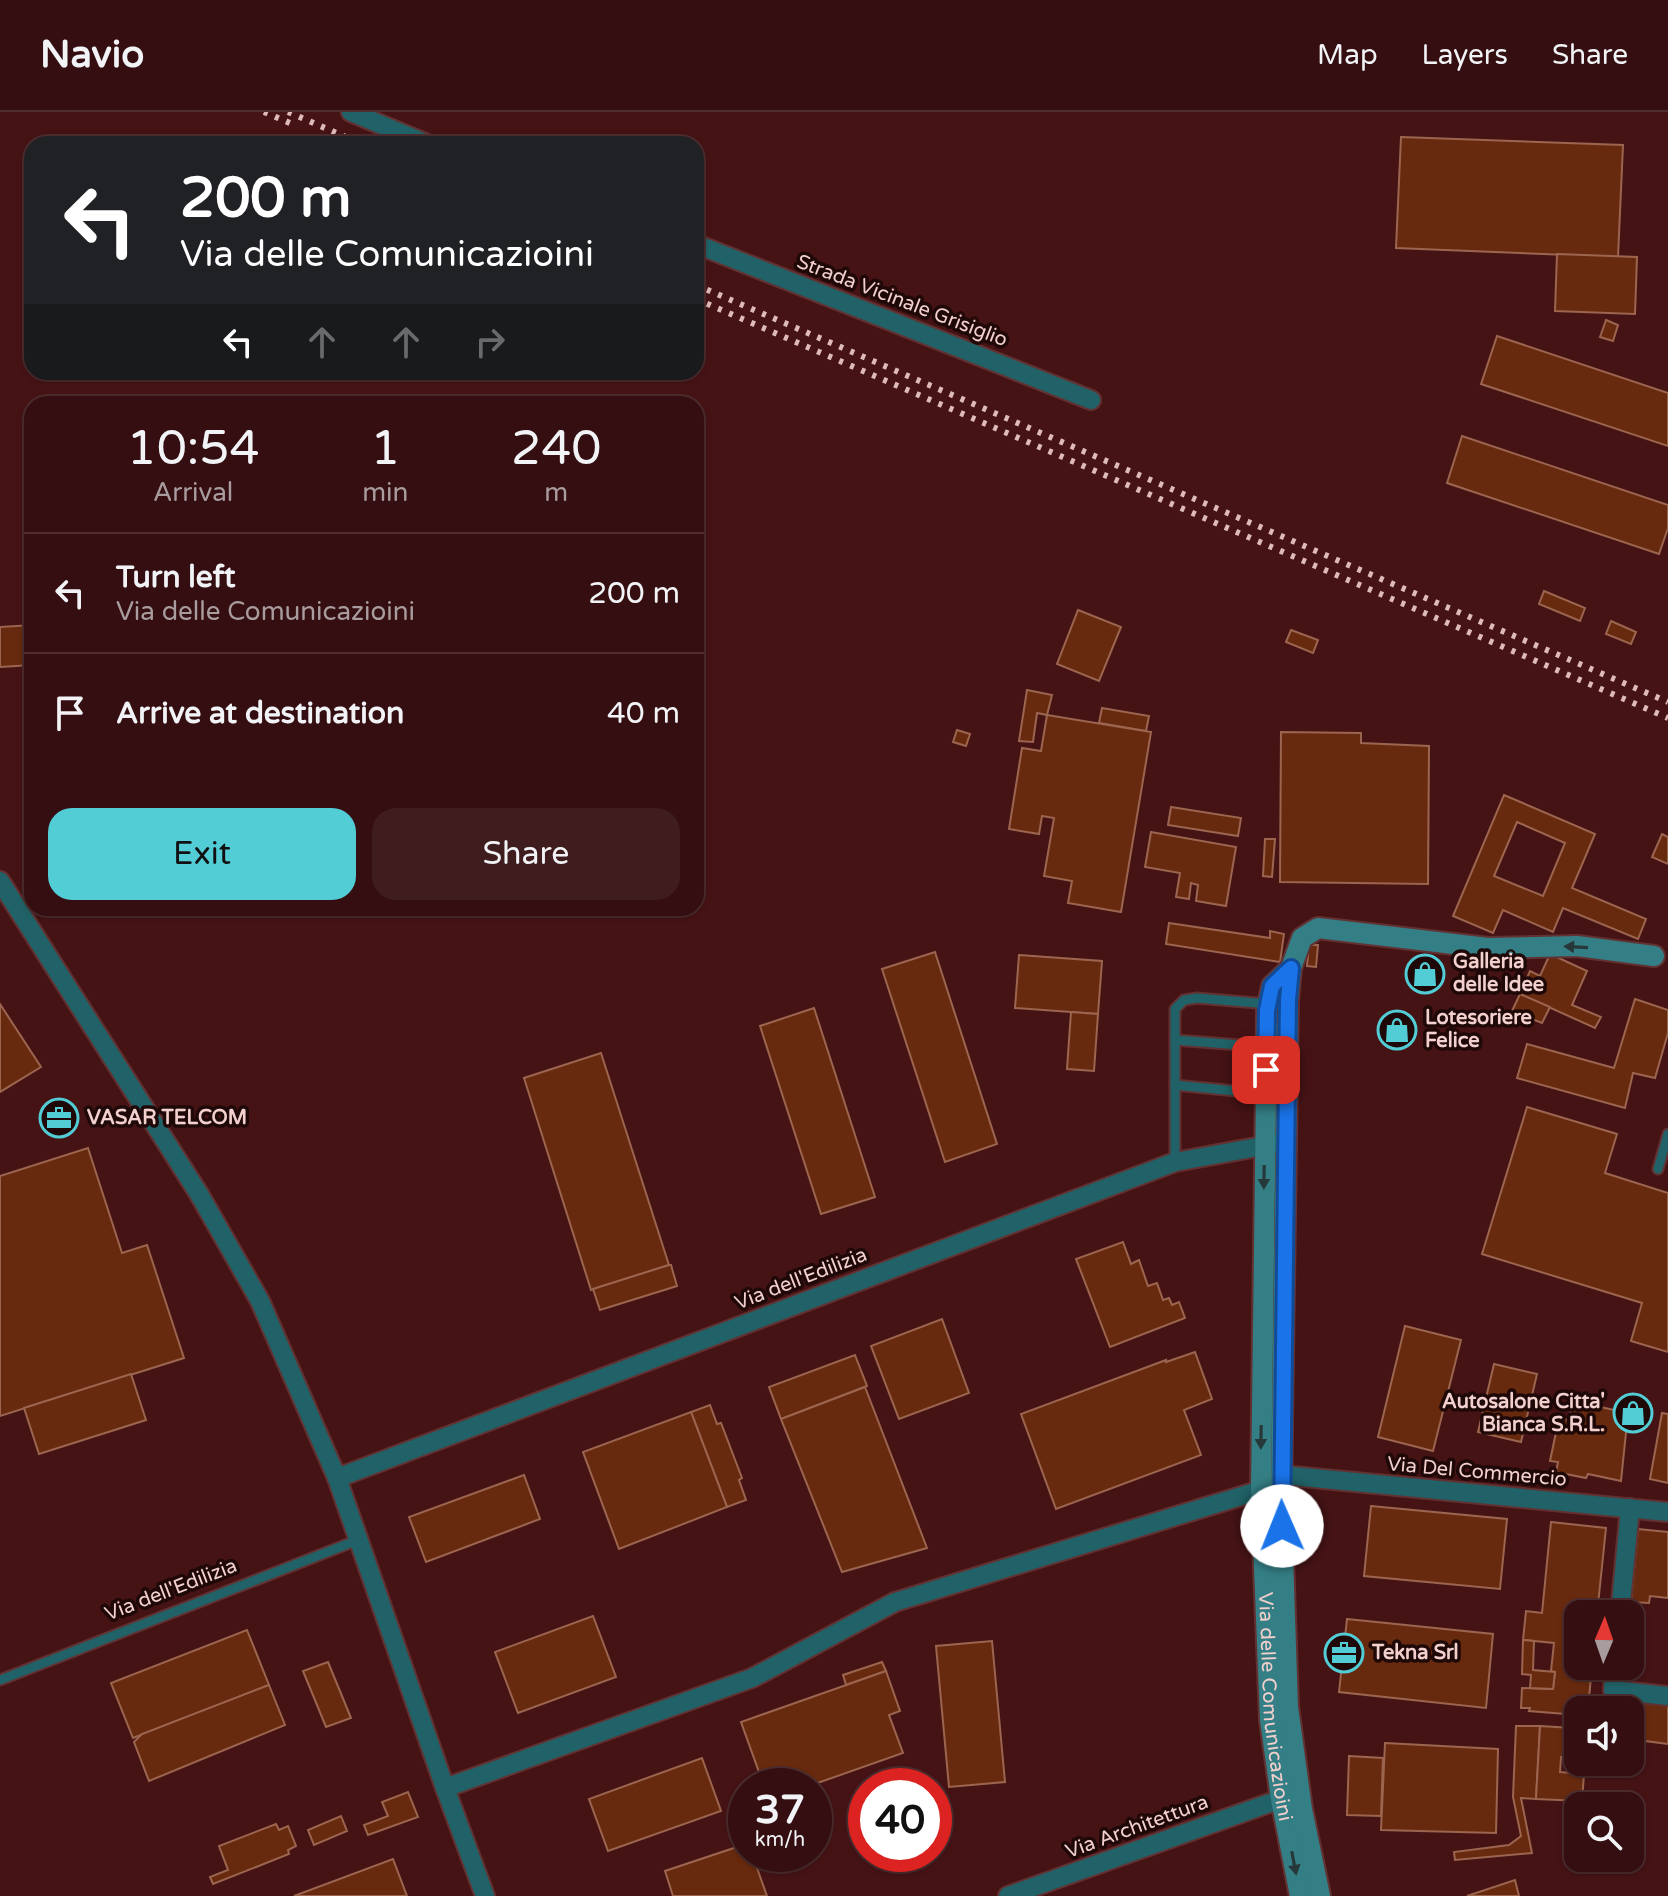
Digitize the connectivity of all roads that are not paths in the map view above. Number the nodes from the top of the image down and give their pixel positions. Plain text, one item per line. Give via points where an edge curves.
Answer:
1 (351, 112) edge
2 (408, 136) edge
3 (704, 247) edge
4 (1091, 400) dead end
5 (0, 881) edge
6 (1654, 956) dead end
7 (1291, 968) junction
8 (1269, 1004) junction
9 (1175, 1040) junction
10 (1267, 1047) junction
11 (1175, 1085) junction
12 (1266, 1094) junction
13 (1668, 1134) edge
14 (1286, 1142) junction
15 (1265, 1144) junction
16 (1175, 1162) junction
17 (1658, 1169) dead end
18 (1282, 1475) junction
19 (337, 1478) junction
20 (1261, 1490) junction
21 (1630, 1508) junction
22 (1668, 1512) edge
23 (358, 1540) junction
24 (1621, 1600) edge
25 (0, 1680) edge
26 (1614, 1680) edge
27 (1668, 1696) edge
28 (445, 1788) junction
29 (1281, 1799) junction
30 (485, 1896) edge
31 (1008, 1896) edge
32 (1300, 1896) edge
33 (1320, 1896) edge

1 - 2 street
3 - 4 street, Strada Vicinale Grisiglio
5 - 19 street via 199,1194 260,1301
6 -> 7 street via 1577,946 1488,948 1318,928 1302,938
7 - 8 street, Via delle Comunicazioini via 1272,986
7 - 14 street, Via delle Comunicazioini
8 - 9 lane via 1184,1000 1175,1009
8 - 10 street, Via delle Comunicazioini
9 - 10 lane
9 - 11 lane
10 - 12 street, Via delle Comunicazioini
11 - 12 lane
11 - 16 lane
12 - 15 street, Via delle Comunicazioini
13 - 17 lane
14 - 15 street, Via dell'Edilizia
14 - 18 street, Via delle Comunicazioini
15 - 16 street, Via dell'Edilizia
15 -> 20 street, Via delle Comunicazioini
16 - 19 street, Via dell'Edilizia
18 - 21 street, Via Del Commercio
18 - 33 street, Via delle Comunicazioini via 1288,1707
19 - 23 street
20 - 28 street via 895,1602 752,1678
20 - 29 street, Via delle Comunicazioini via 1270,1720
21 - 22 street, Via Del Commercio
21 - 24 street
23 - 25 lane, Via dell'Edilizia
23 - 28 street
26 - 27 street via 1613,1690
28 - 30 street
29 - 31 street, Via Architettura
29 -> 32 street, Via delle Comunicazioini

